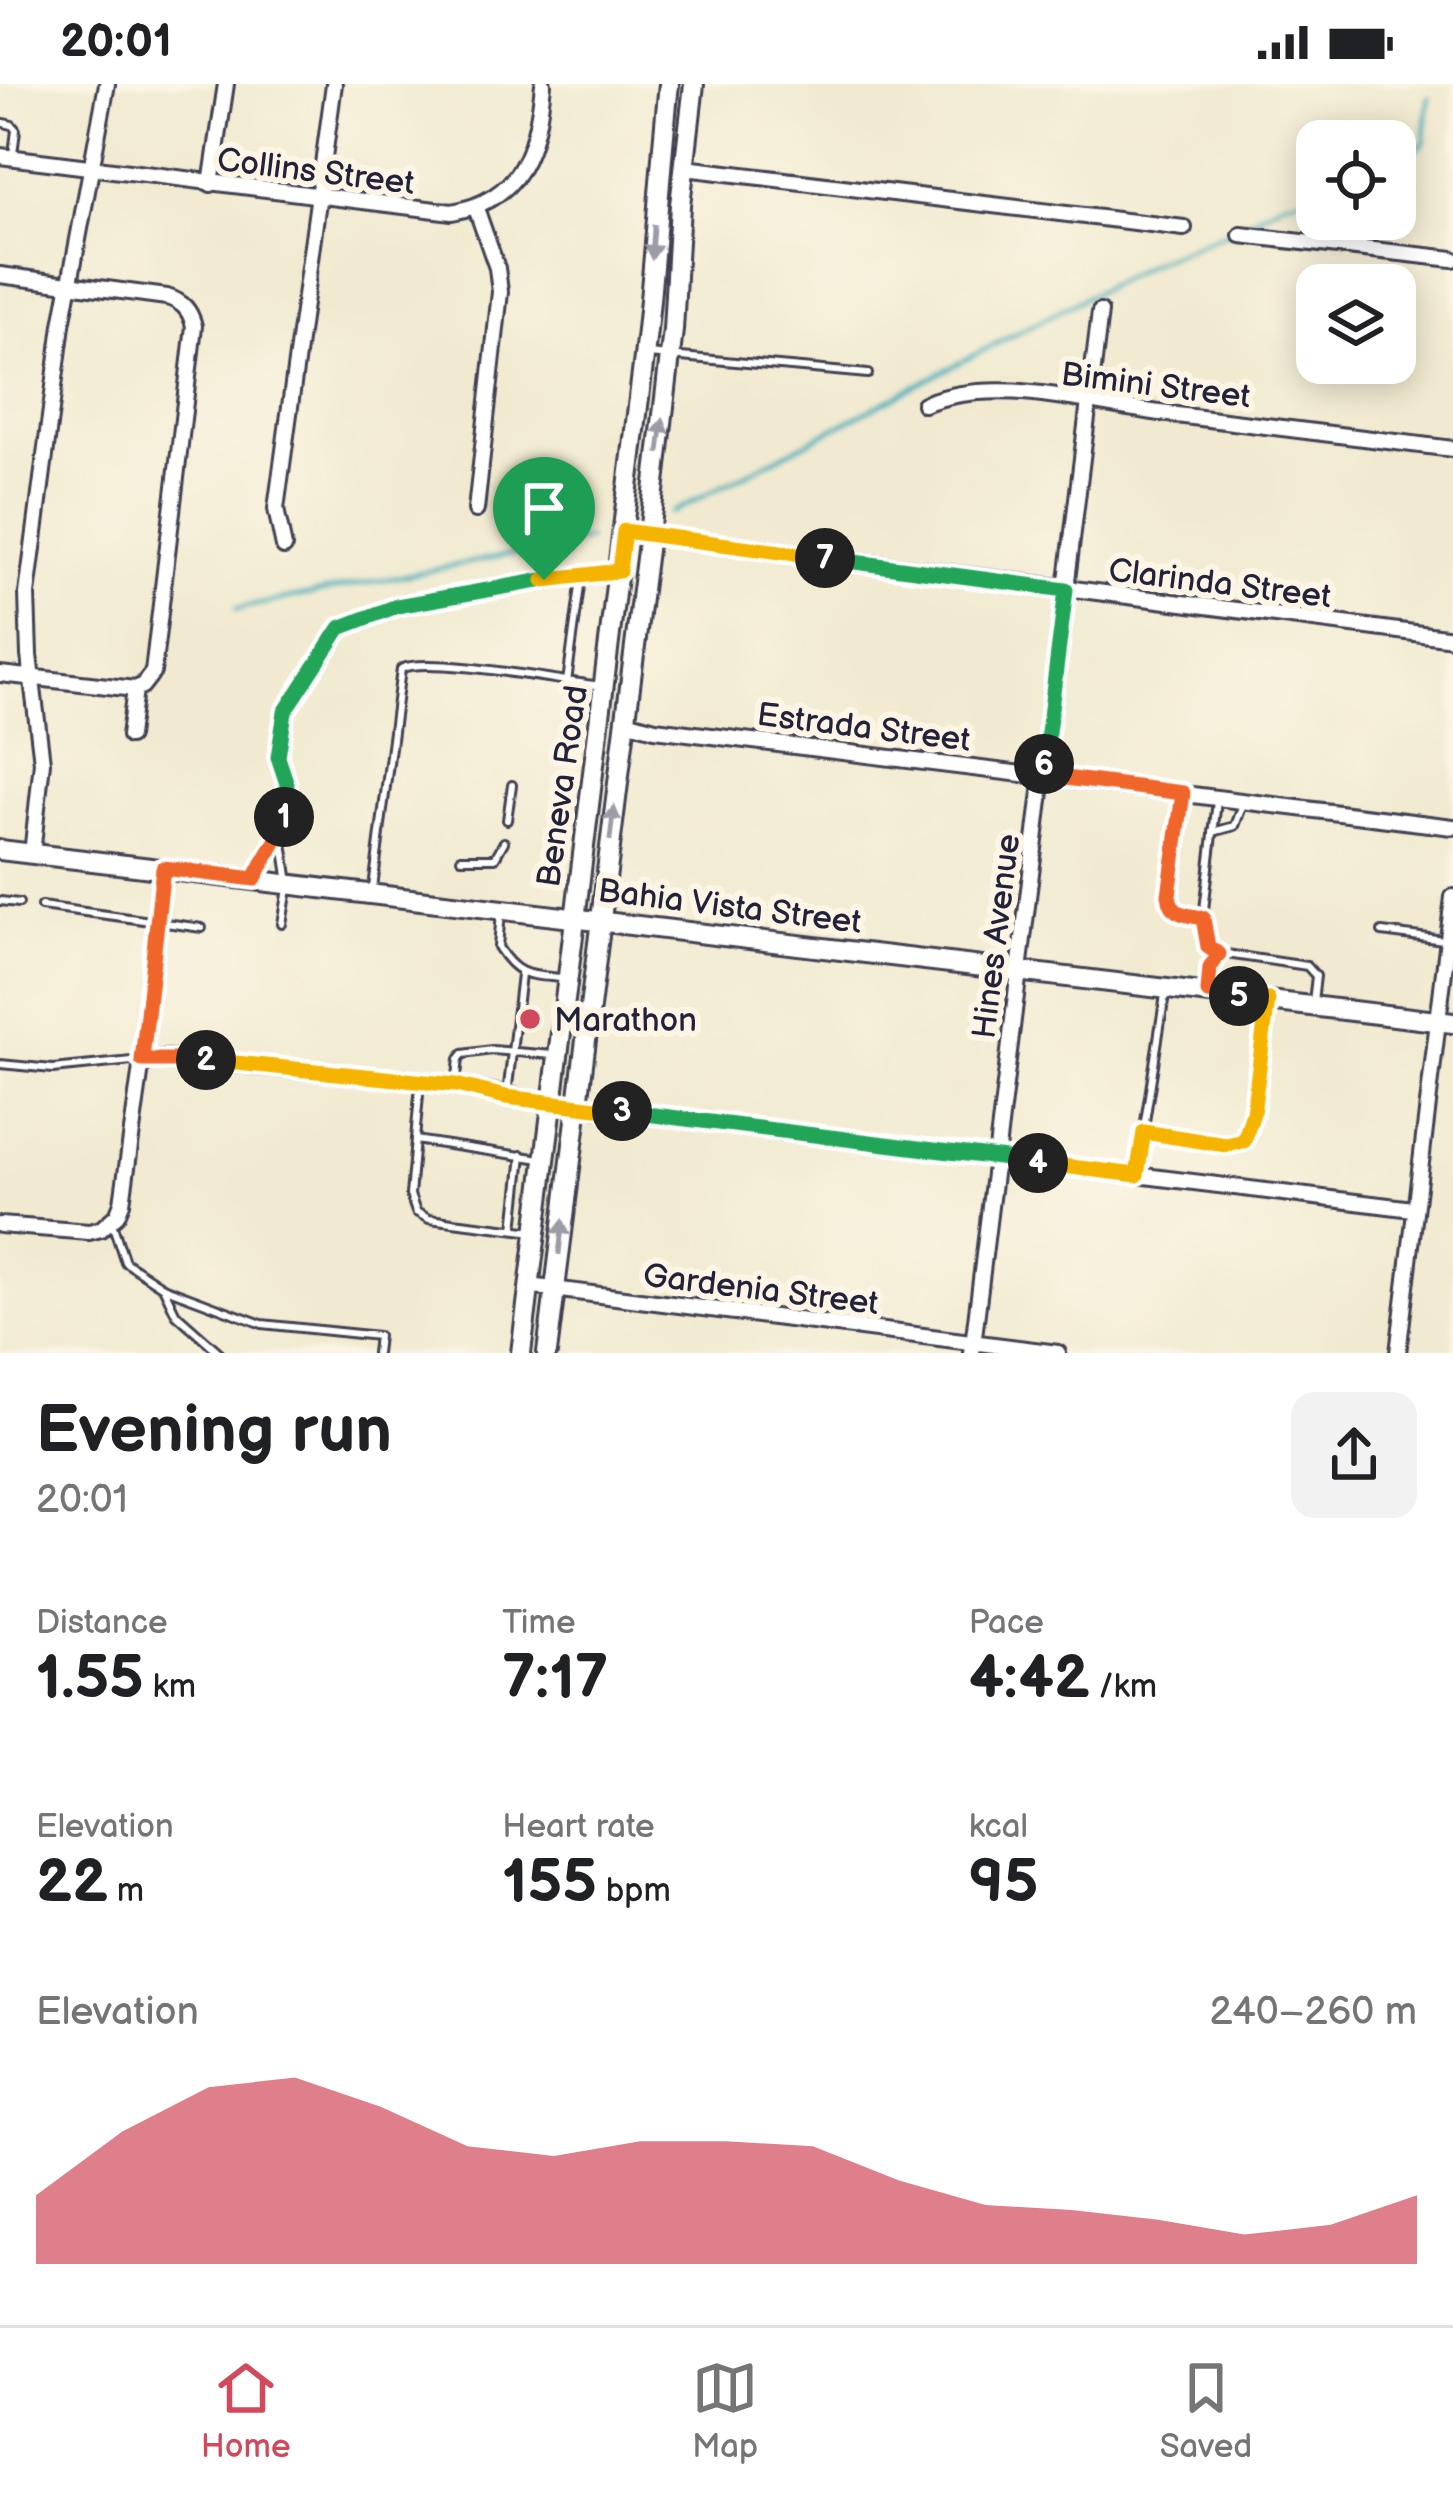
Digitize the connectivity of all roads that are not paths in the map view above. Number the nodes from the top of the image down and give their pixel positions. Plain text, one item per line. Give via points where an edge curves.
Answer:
1 (107, 84) edge
2 (226, 84) edge
3 (334, 84) edge
4 (543, 84) edge
5 (669, 84) edge
6 (694, 84) edge
7 (0, 122) edge
8 (6, 157) edge
9 (660, 164) junction
10 (93, 168) junction
11 (685, 168) junction
12 (211, 184) junction
13 (317, 198) junction
14 (476, 208) junction
15 (1184, 228) dead end
16 (1241, 235) dead end
17 (1453, 259) edge
18 (0, 275) edge
19 (69, 284) junction
20 (1100, 312) dead end
21 (645, 354) junction
22 (670, 356) junction
23 (868, 374) dead end
24 (1090, 402) junction
25 (924, 404) dead end
26 (1453, 449) edge
27 (476, 510) dead end
28 (624, 531) junction
29 (649, 534) junction
30 (284, 547) dead end
31 (619, 571) junction
32 (581, 577) junction
33 (1066, 590) junction
34 (1453, 638) edge
35 (0, 674) edge
36 (33, 677) junction
37 (567, 682) junction
38 (605, 687) junction
39 (135, 689) junction
40 (626, 721) junction
41 (129, 736) dead end
42 (1042, 775) junction
43 (512, 785) dead end
44 (1183, 793) junction
45 (1217, 797) junction
46 (1244, 801) junction
47 (507, 820) dead end
48 (1453, 827) edge
49 (1213, 832) junction
50 (282, 836) junction
51 (504, 842) dead end
52 (0, 850) edge
53 (32, 854) junction
54 (461, 857) dead end
55 (163, 868) junction
56 (255, 879) junction
57 (289, 883) junction
58 (372, 893) junction
59 (1453, 897) edge
60 (0, 901) edge
61 (19, 903) dead end
62 (41, 905) dead end
63 (501, 908) junction
64 (572, 917) junction
65 (1203, 918) junction
66 (599, 920) junction
67 (157, 923) junction
68 (282, 924) dead end
69 (202, 928) dead end
70 (1382, 932) dead end
71 (1447, 940) junction
72 (1219, 954) junction
73 (1018, 970) junction
74 (521, 974) junction
75 (566, 979) junction
76 (1166, 987) junction
77 (1208, 992) junction
78 (1268, 1000) junction
79 (1313, 1006) junction
80 (1445, 1022) edge
81 (512, 1051) junction
82 (557, 1056) junction
83 (142, 1060) junction
84 (0, 1064) edge
85 (420, 1081) junction
86 (456, 1085) junction
87 (506, 1097) junction
88 (551, 1103) junction
89 (577, 1106) junction
90 (1144, 1132) junction
91 (415, 1140) junction
92 (522, 1155) junction
93 (996, 1158) junction
94 (544, 1160) junction
95 (1137, 1175) junction
96 (1414, 1209) junction
97 (112, 1221) junction
98 (0, 1225) edge
99 (514, 1229) junction
100 (536, 1232) junction
101 (529, 1286) junction
102 (163, 1287) junction
103 (555, 1289) junction
104 (973, 1348) edge
105 (220, 1353) edge
106 (376, 1353) edge
107 (521, 1353) edge
108 (547, 1353) edge
109 (1058, 1353) edge
110 (1398, 1353) edge

1 - 10 street
2 - 12 street
3 - 13 street
4 - 14 street via 527,159 502,193
5 - 9 main road, Beneva Road
6 - 11 main road, Beneva Road
7 - 8 lane via 16,130
8 - 10 street, Collins Street
9 - 11 main road
9 -> 21 main road, Beneva Road
10 - 12 street, Collins Street
10 - 19 street
11 - 15 street
11 - 22 main road, Beneva Road
12 - 13 street, Collins Street
13 - 14 street, Collins Street via 442,212
13 - 30 street via 276,509
14 - 27 street via 500,292
16 - 17 street
18 - 19 street
19 - 36 street via 28,594
19 - 39 street via 177,300 194,326 153,672
20 - 24 street, Hines Avenue
21 - 22 lane
21 - 28 main road, Beneva Road
22 - 23 lane
29 -> 22 main road, Beneva Road
24 - 25 street, Bimini Street via 983,392
24 - 26 street, Bimini Street
24 - 33 street, Hines Avenue
28 - 29 street, Clarinda Street
28 - 31 main road, Beneva Road
29 - 33 street, Clarinda Street
29 - 40 main road, Beneva Road
31 - 32 lane
31 - 38 main road, Beneva Road
32 - 37 lane
32 - 50 lane via 397,606 340,628 285,712
33 - 34 street, Clarinda Street
33 - 42 street, Hines Avenue
35 - 36 street
36 - 39 street
36 - 53 street via 42,762
37 - 38 lane
37 - 58 lane via 420,664 401,670
38 - 64 main road, Beneva Road
39 - 41 street
40 - 42 street, Estrada Street
66 -> 40 main road, Beneva Road
42 - 44 street, Estrada Street
42 - 73 street, Hines Avenue
43 - 47 lane
44 - 45 street, Estrada Street
44 - 65 lane via 1171,908
45 - 46 street, Estrada Street
45 - 49 lane
46 - 48 street, Estrada Street
46 - 49 lane via 1235,826
49 - 65 lane
50 - 56 lane
50 - 57 lane
51 - 54 lane via 495,858
52 - 53 main road, Bahia Vista Street
53 - 55 main road, Bahia Vista Street
55 - 56 main road, Bahia Vista Street
55 - 67 lane
56 - 57 main road, Bahia Vista Street
57 - 58 main road, Bahia Vista Street
57 - 68 lane
58 - 63 main road, Bahia Vista Street
59 - 71 street
60 - 61 lane
62 - 67 lane
63 - 64 main road, Bahia Vista Street
63 - 74 lane via 498,947
64 - 66 main road, Bahia Vista Street
64 - 75 main road, Beneva Road
65 - 72 lane via 1208,947
66 - 73 main road, Bahia Vista Street
66 - 89 main road, Beneva Road
67 - 69 lane
67 - 83 lane
70 - 71 lane
71 - 80 street
72 - 77 lane
72 - 79 lane via 1307,966 1316,976
73 - 76 main road, Bahia Vista Street
73 - 93 street, Hines Avenue
74 - 75 lane
74 - 81 lane
75 - 82 main road, Beneva Road
76 - 77 main road, Bahia Vista Street
76 - 90 lane
77 - 78 main road, Bahia Vista Street
78 - 79 main road, Bahia Vista Street
78 - 90 lane via 1244,1141
79 - 80 main road, Bahia Vista Street
80 - 96 street
81 - 82 lane
81 - 86 lane via 464,1054
81 - 87 lane
82 - 88 main road, Beneva Road
83 - 84 lane via 53,1069
83 - 85 street
83 - 97 street via 122,1203
85 - 86 street
85 - 91 lane
86 - 87 street
87 - 88 street
88 - 89 street
88 - 94 main road, Beneva Road
89 - 93 street
103 -> 89 main road, Beneva Road
90 - 95 lane
91 - 92 lane
91 - 99 lane via 416,1212
92 - 94 lane
92 - 99 lane
93 - 95 street
93 - 104 street, Hines Avenue
94 - 100 main road, Beneva Road
95 - 96 street
96 - 110 street
97 - 98 street via 89,1232
97 - 102 lane via 125,1262
99 - 100 lane
100 - 101 main road, Beneva Road
101 - 103 street, Gardenia Street
101 - 107 main road, Beneva Road
102 - 105 lane via 176,1314
102 - 106 lane via 262,1324 378,1336
103 - 104 street, Gardenia Street
103 - 108 main road, Beneva Road
104 - 109 street, Gardenia Street

